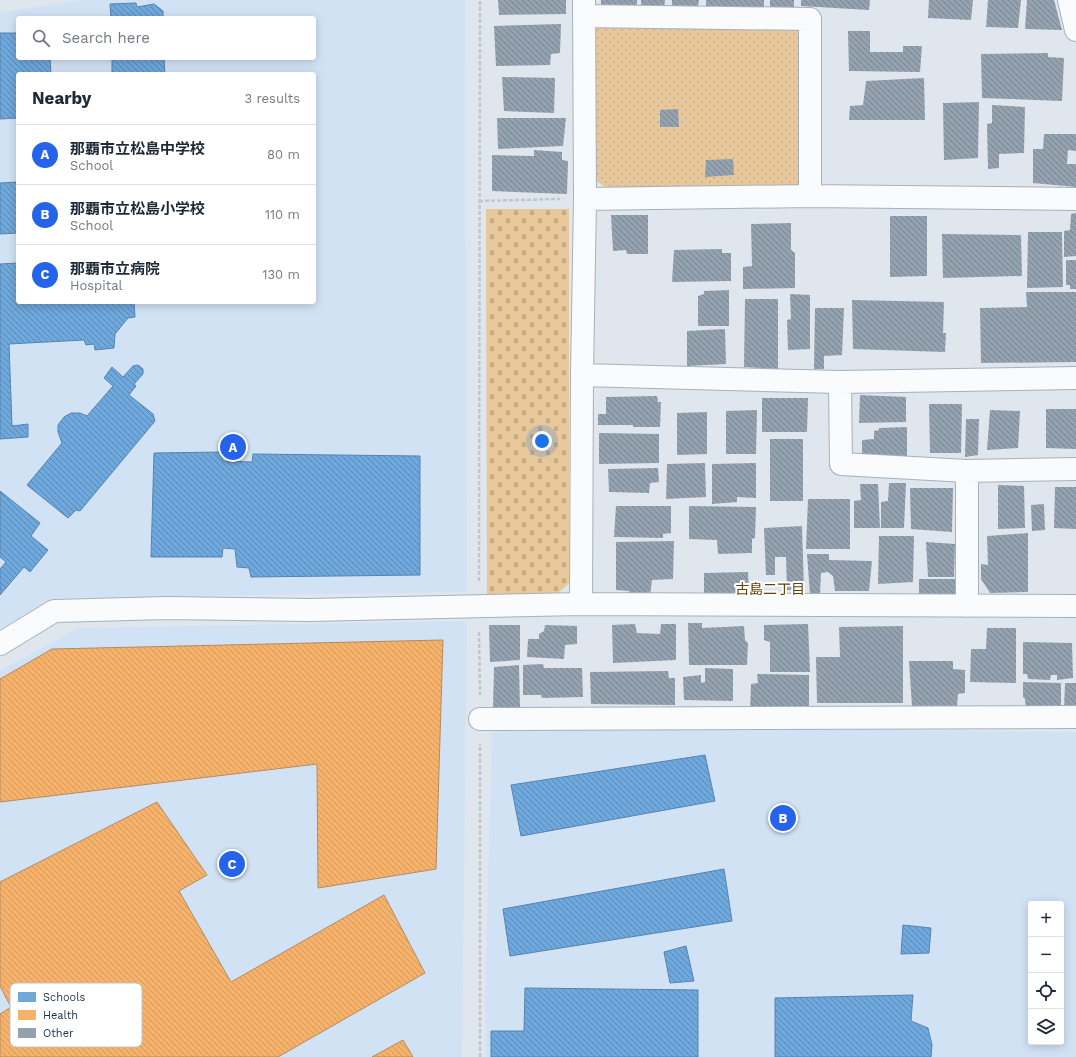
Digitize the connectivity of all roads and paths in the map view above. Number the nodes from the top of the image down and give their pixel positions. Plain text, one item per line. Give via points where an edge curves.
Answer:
1 (480, 0) edge
2 (1070, 0) edge
3 (584, 8) edge
4 (1076, 30) edge
5 (810, 196) junction
6 (585, 199) junction
7 (1076, 199) edge
8 (479, 201) junction
9 (582, 375) junction
10 (1076, 378) edge
11 (840, 382) junction
12 (1076, 469) edge
13 (967, 471) junction
14 (581, 604) junction
15 (967, 606) junction
16 (1076, 606) edge
17 (479, 607) junction
18 (0, 644) edge
19 (1076, 717) edge
20 (480, 719) junction
21 (480, 1057) edge

1 - 8 path
2 - 4 street
3 - 5 street via 810,19
3 - 6 street
5 - 6 street
5 - 7 street
6 - 8 path
6 - 9 street
8 - 17 path
9 - 11 street
9 - 14 street
10 - 11 street
11 - 13 street via 841,464
12 - 13 street
13 - 15 street
14 - 15 street
14 - 17 street
15 - 16 street
17 - 18 street via 54,611
17 - 20 path
19 - 20 street
20 - 21 path

